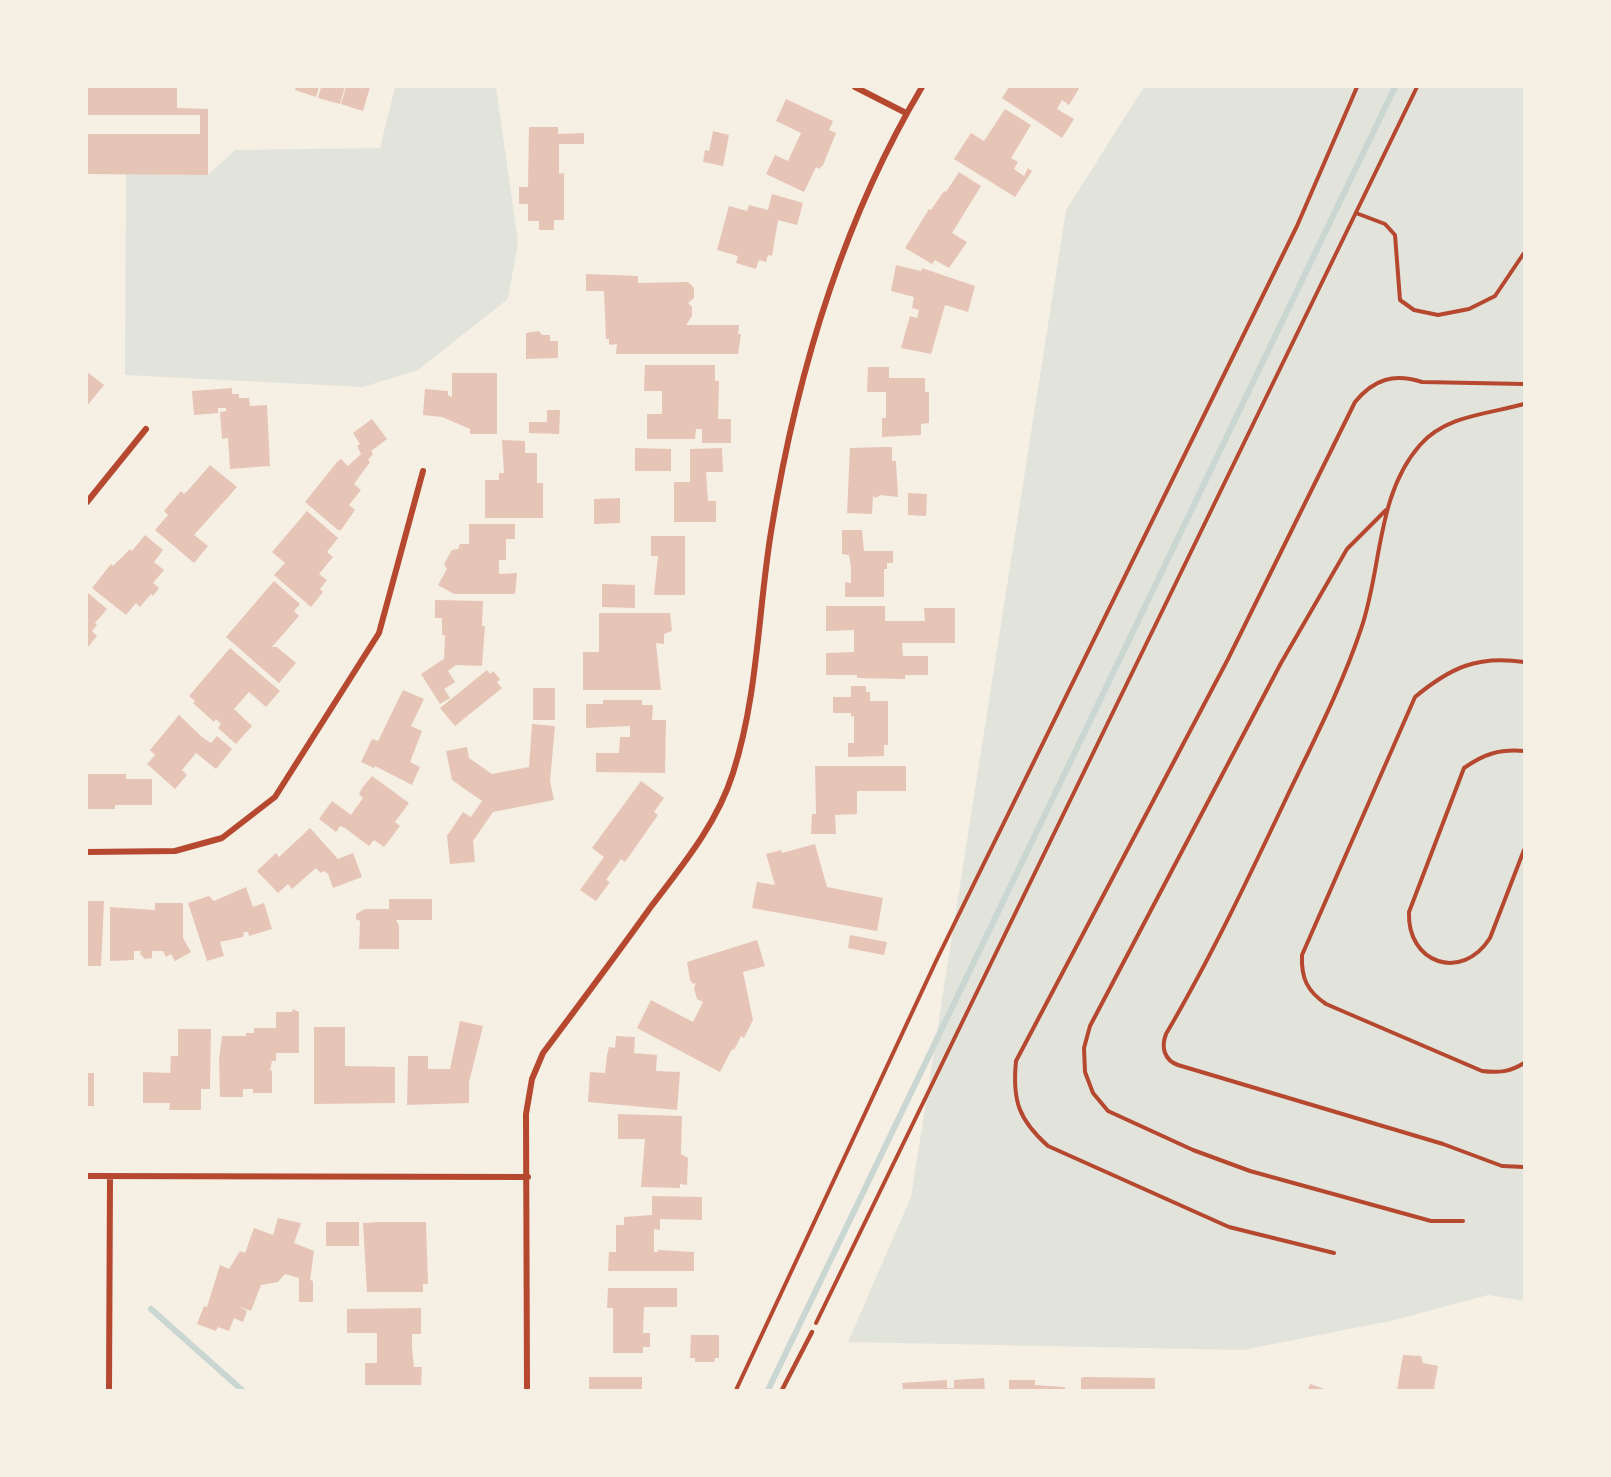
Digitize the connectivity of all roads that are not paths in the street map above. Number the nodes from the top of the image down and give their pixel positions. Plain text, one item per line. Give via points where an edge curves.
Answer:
1 (855, 87) edge
2 (922, 87) edge
3 (906, 113) junction
4 (146, 429) dead end
5 (423, 471) dead end
6 (87, 502) edge
7 (87, 852) edge
8 (87, 1176) edge
9 (110, 1176) junction
10 (528, 1177) junction
11 (812, 1332) road end
12 (109, 1390) edge
13 (527, 1390) edge
14 (782, 1390) edge

1 - 3 street
2 - 3 street
3 - 10 street via 856,221 805,368 770,534 753,683 733,775 713,820 685,863 543,1053 528,1098
4 - 6 street
5 - 7 street via 379,633 276,797 222,838 175,851
8 - 9 street
9 - 10 street
9 - 12 street
10 - 13 street
11 - 14 lane

